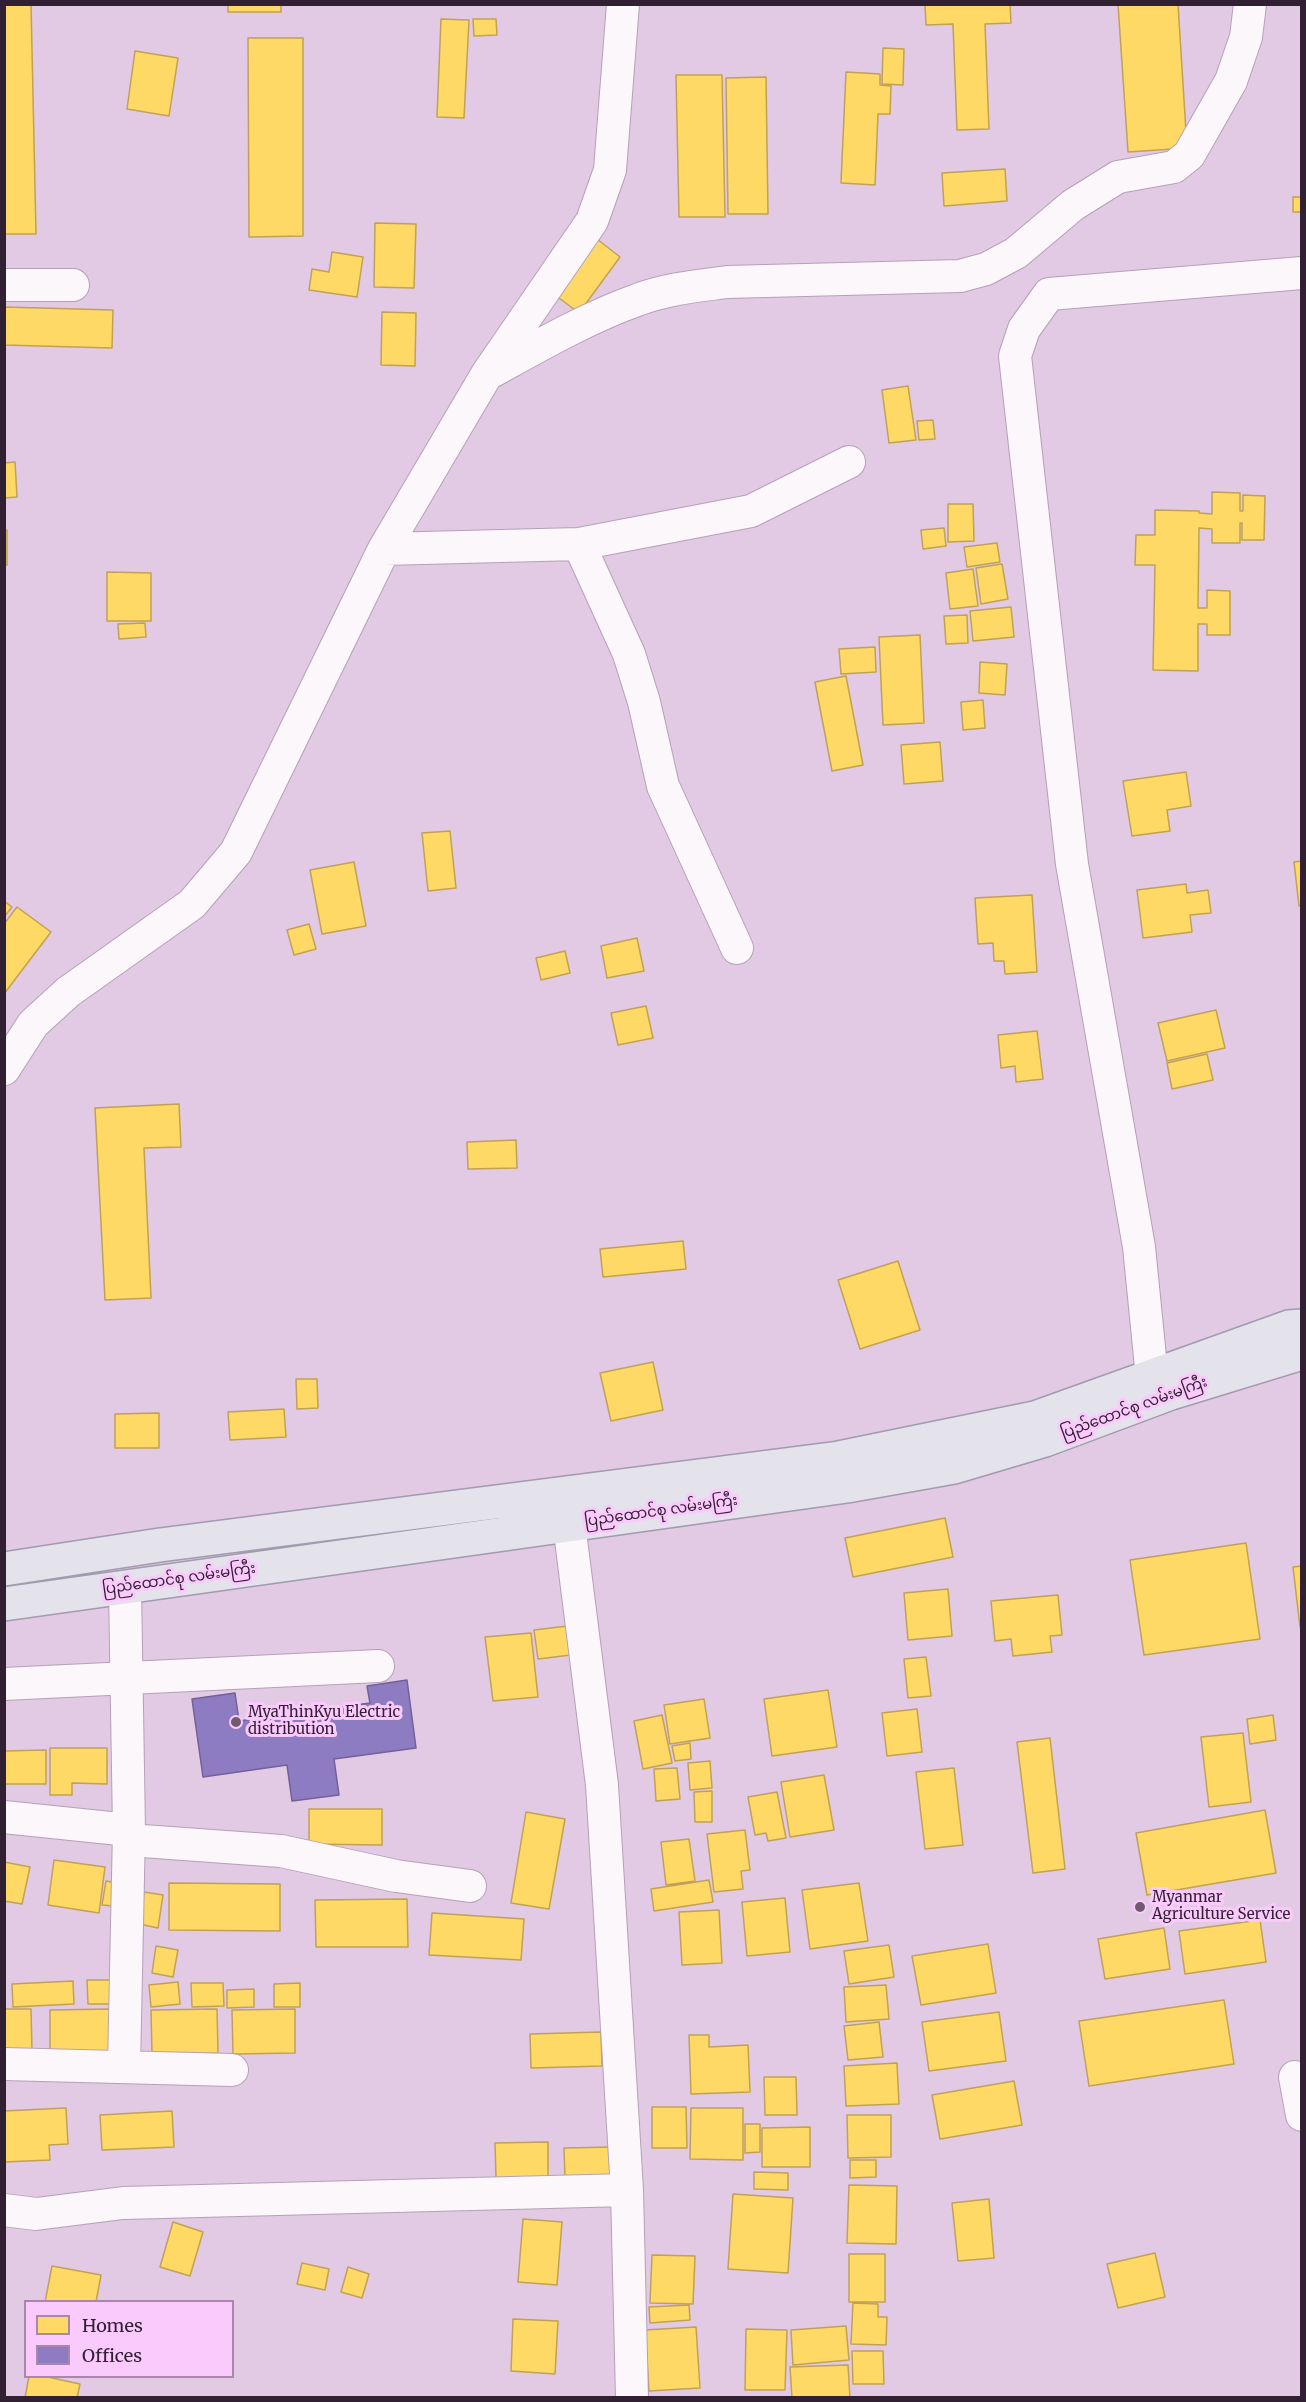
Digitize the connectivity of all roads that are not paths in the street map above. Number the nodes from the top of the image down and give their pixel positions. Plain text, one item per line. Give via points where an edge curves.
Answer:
1 (623, 4) edge
2 (1250, 4) edge
3 (1302, 273) edge
4 (4, 285) edge
5 (73, 285) dead end
6 (487, 374) junction
7 (849, 462) dead end
8 (579, 544) junction
9 (384, 549) junction
10 (737, 948) dead end
11 (4, 1069) edge
12 (1302, 1326) edge
13 (1302, 1353) edge
14 (1152, 1377) junction
15 (569, 1524) junction
16 (4, 1569) edge
17 (125, 1587) junction
18 (4, 1604) edge
19 (378, 1666) dead end
20 (127, 1678) junction
21 (4, 1684) edge
22 (4, 1817) edge
23 (129, 1835) junction
24 (470, 1886) dead end
25 (4, 2064) edge
26 (124, 2067) junction
27 (232, 2070) dead end
28 (627, 2190) junction
29 (4, 2210) edge
30 (632, 2397) edge

1 - 6 street via 610,170 592,221
2 - 6 street via 1246,37 1231,81 1189,155 1174,167 1118,177 1073,205 1016,254 986,269 960,276 727,282 689,287 638,299 576,326
3 - 14 street via 1049,294 1024,329 1015,356 1071,864 1139,1247
4 - 5 street
6 - 9 street
7 - 8 street via 750,511
8 - 9 street
8 - 10 street via 629,654 663,786
9 - 11 street via 236,852 192,904 68,992 33,1024
12 - 14 main road
13 - 15 main road, ပြည်ထောင်စု လမ်းမကြီး via 954,1467 847,1486
14 - 16 main road via 1035,1418 840,1458 160,1545
15 - 17 main road, ပြည်ထောင်စု လမ်းမကြီး
15 - 28 street via 602,1785
17 - 18 main road, ပြည်ထောင်စု လမ်းမကြီး
17 - 20 street
19 - 20 street
20 - 21 street
20 - 23 street
22 - 23 street
23 - 24 street via 281,1851 396,1876
23 - 26 street
25 - 26 street
26 - 27 street
28 - 29 street via 123,2204 36,2214
28 - 30 street

